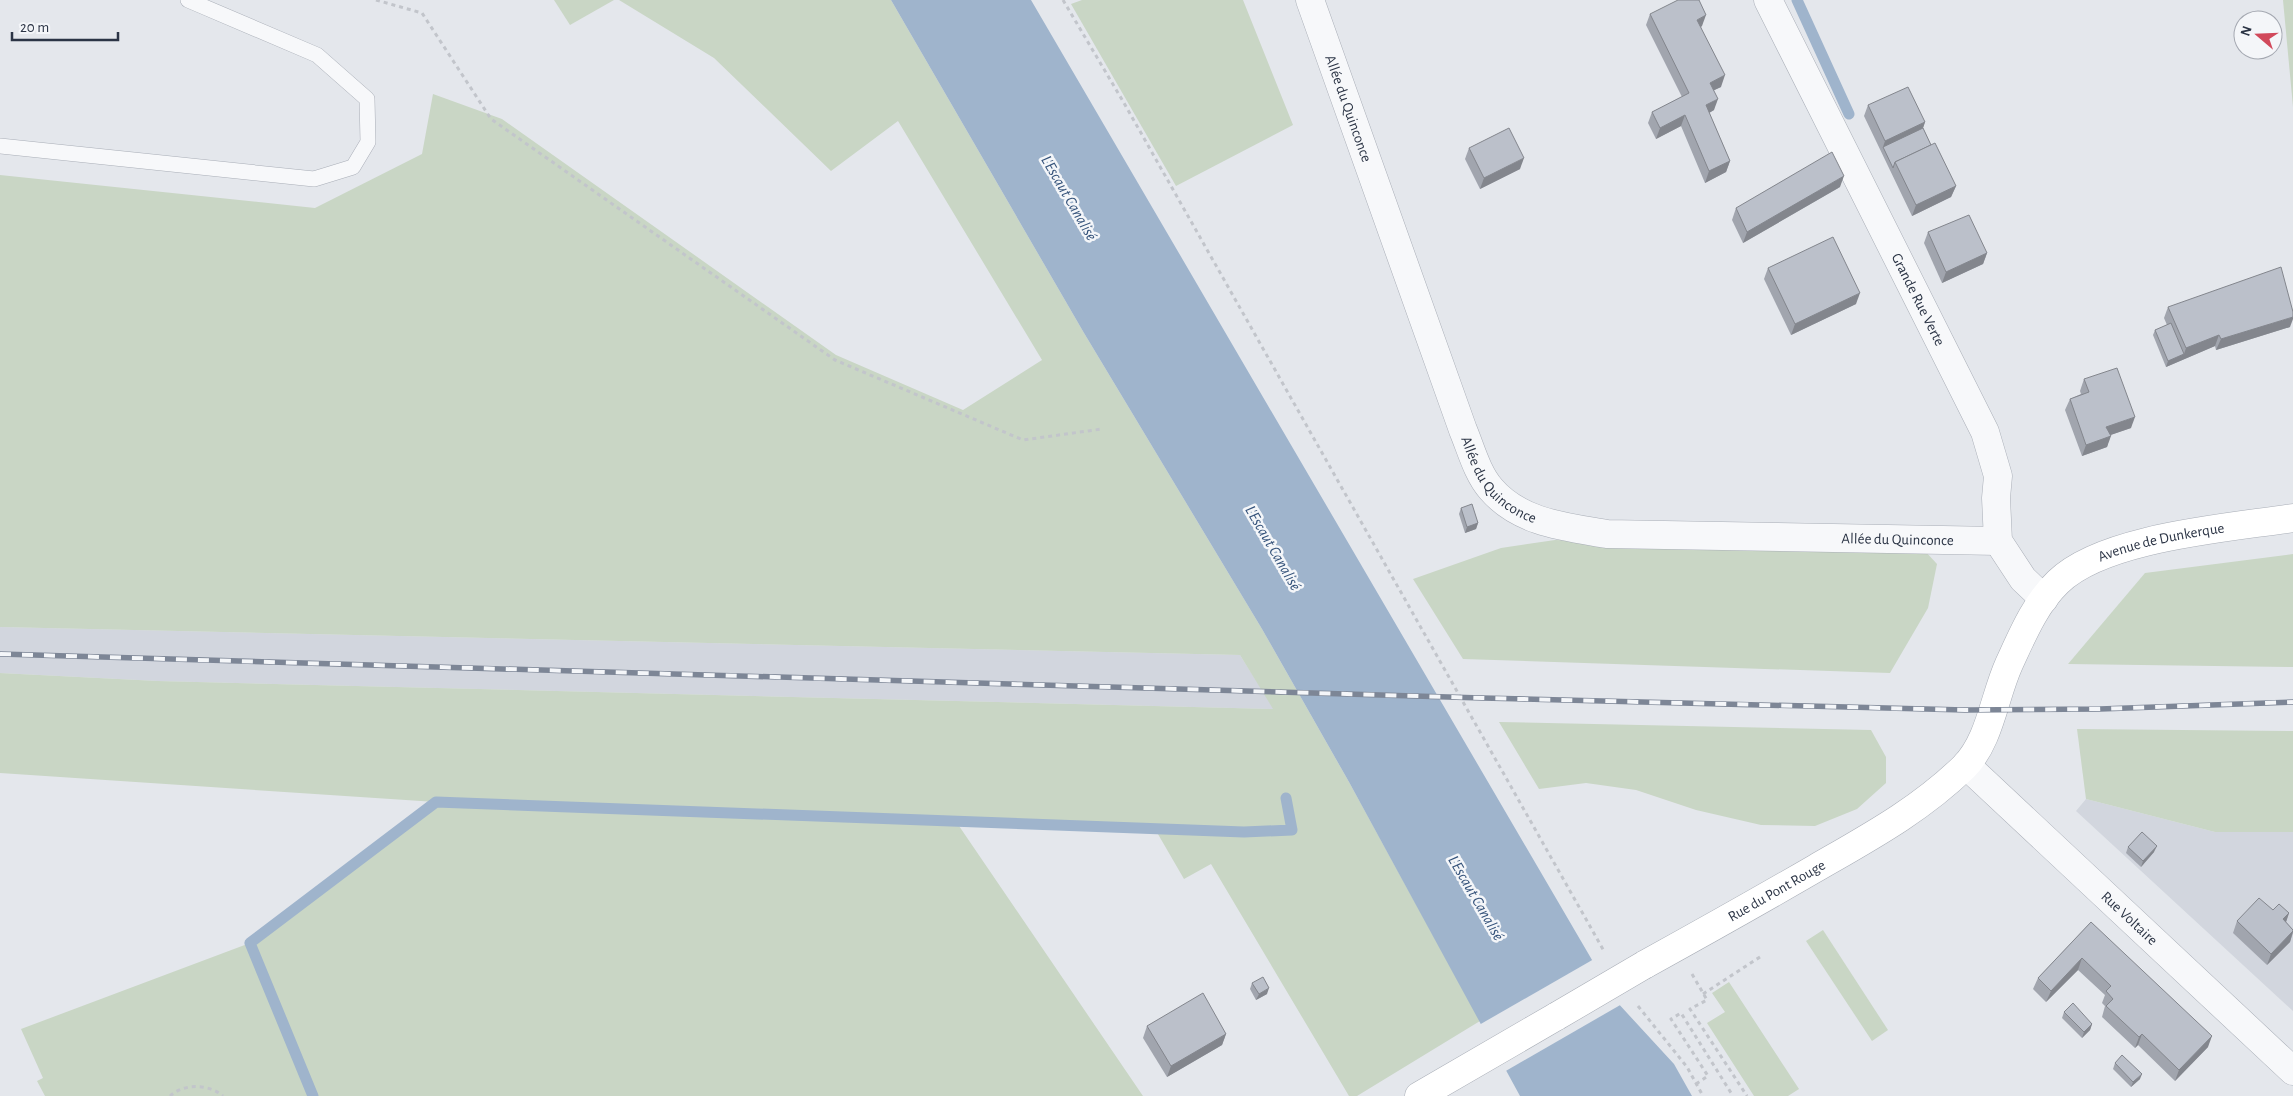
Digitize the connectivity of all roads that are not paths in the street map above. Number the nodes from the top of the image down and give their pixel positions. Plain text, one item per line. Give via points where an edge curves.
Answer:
1 (188, 0) edge
2 (1310, 0) edge
3 (1768, 0) edge
4 (0, 146) edge
5 (2293, 518) edge
6 (1998, 541) junction
7 (2044, 598) junction
8 (1966, 765) junction
9 (2293, 1071) edge
10 (1435, 1092) edge

1 - 4 lane via 317,55 367,99 368,142 353,167 314,179
2 - 6 street, Allée du Quinconce via 1463,430 1490,488 1507,504 1550,524 1607,534
3 - 6 street, Grande Rue Verte via 1985,432 1998,476
5 - 7 main road, Avenue de Dunkerque via 2164,538 2118,549 2074,569
6 - 7 street, Grande Rue Verte via 2023,579
7 - 8 main road, Rue du Pont Rouge via 2006,671 1987,727
8 - 9 street, Rue Voltaire
8 - 10 main road, Rue du Pont Rouge, bridge via 1902,819 1476,1062

